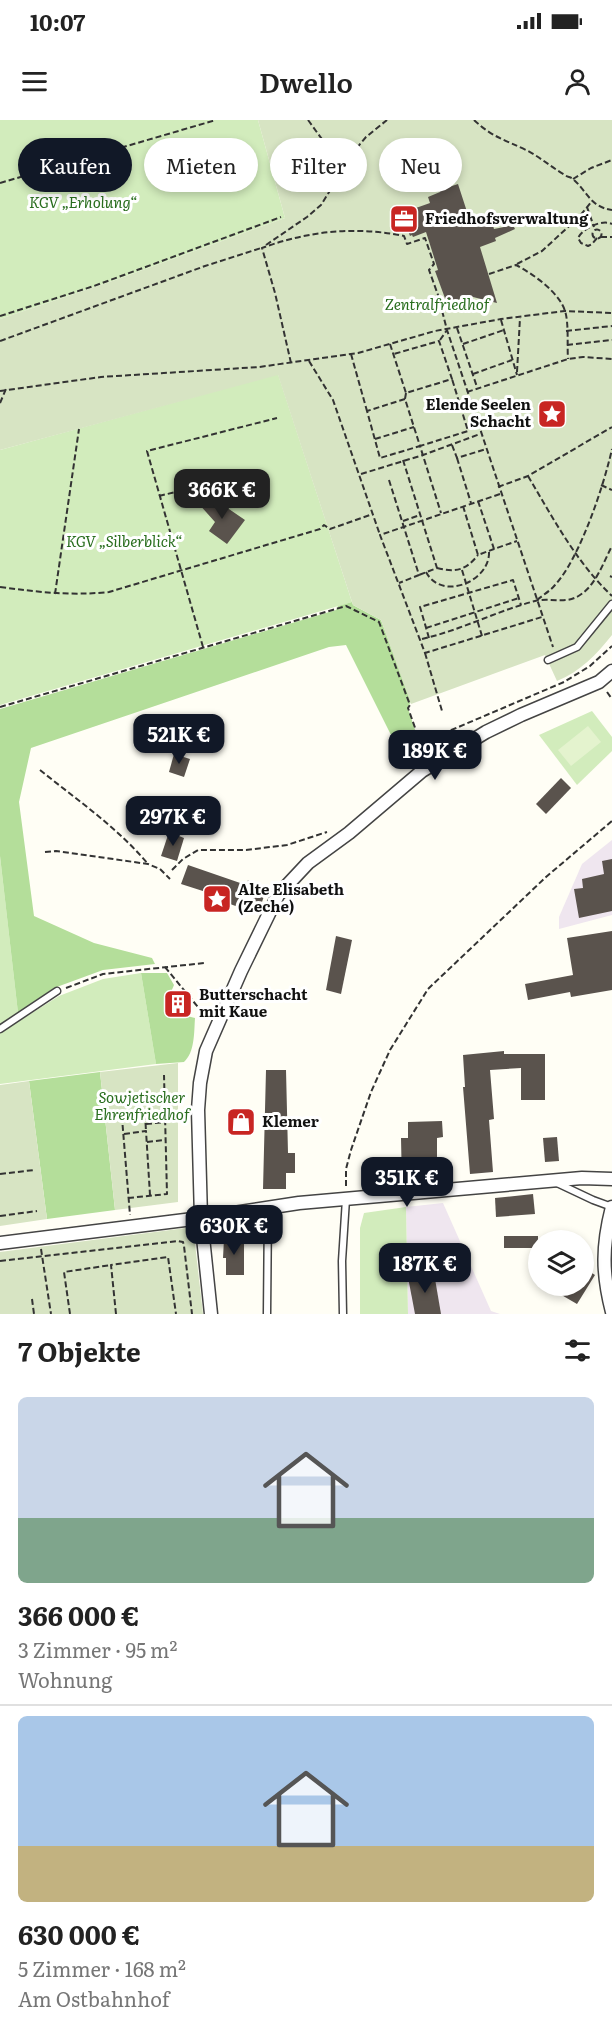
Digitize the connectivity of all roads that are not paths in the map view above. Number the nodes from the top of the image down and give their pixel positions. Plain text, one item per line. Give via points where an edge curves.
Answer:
1 (612, 604) edge
2 (548, 660) dead end
3 (612, 671) edge
4 (57, 991) road end
5 (0, 1029) edge
6 (612, 1179) edge
7 (554, 1181) junction
8 (346, 1198) junction
9 (268, 1208) junction
10 (611, 1211) edge
11 (201, 1218) junction
12 (0, 1243) edge
13 (612, 1312) edge
14 (211, 1314) edge
15 (267, 1314) edge
16 (343, 1314) edge

1 - 2 lane via 577,647
3 - 11 street via 599,682 486,732 422,771 350,833 308,863 278,895 206,1051 198,1110
4 - 5 lane
6 - 7 street
7 - 8 street
7 - 10 lane
8 - 9 street
8 - 16 lane
9 - 11 street
9 - 15 lane
10 - 13 street via 603,1252
11 - 12 street
11 - 14 street

